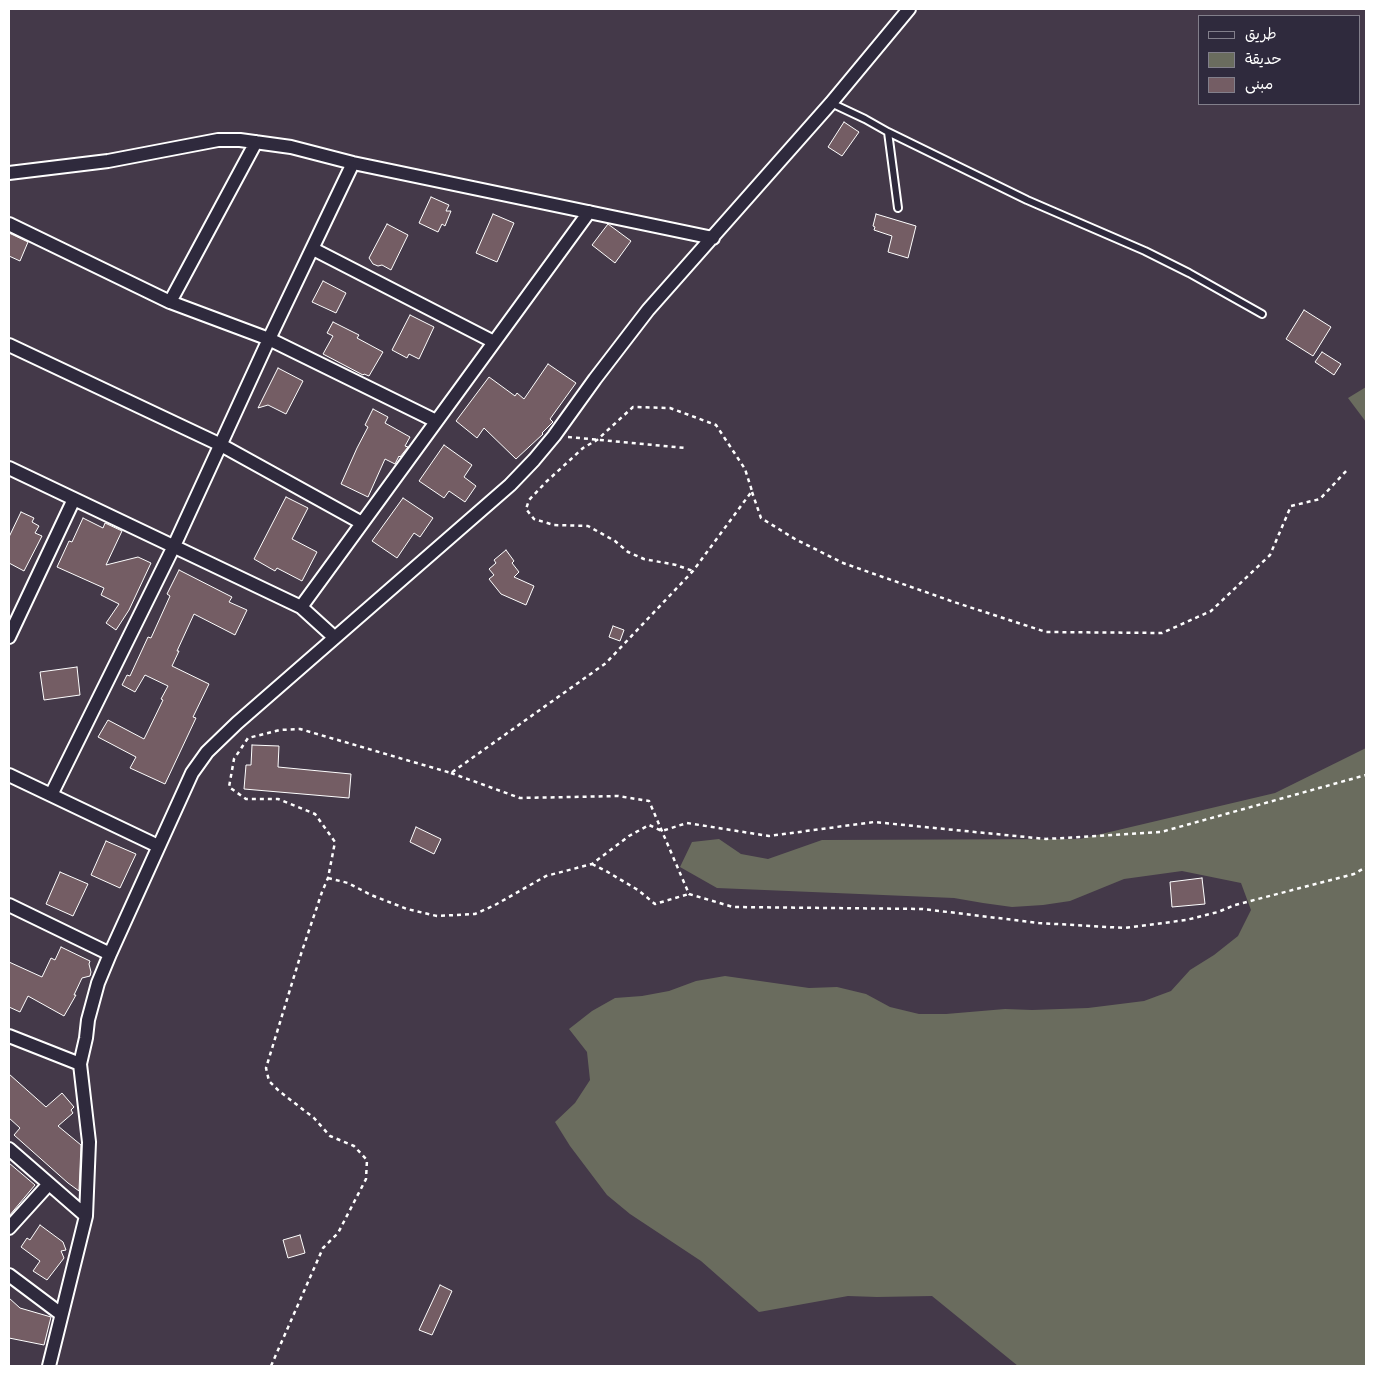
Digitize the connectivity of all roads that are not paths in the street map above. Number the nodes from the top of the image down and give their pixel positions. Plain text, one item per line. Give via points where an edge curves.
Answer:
1 (909, 9) edge
2 (831, 103) junction
3 (888, 132) junction
4 (256, 142) junction
5 (353, 162) junction
6 (9, 172) edge
7 (898, 208) dead end
8 (589, 212) junction
9 (9, 224) edge
10 (713, 238) junction
11 (313, 249) junction
12 (170, 302) junction
13 (1262, 314) dead end
14 (269, 340) junction
15 (494, 342) junction
16 (9, 345) edge
17 (436, 421) junction
18 (221, 445) junction
19 (9, 468) edge
20 (74, 499) junction
21 (362, 523) junction
22 (174, 546) junction
23 (301, 607) junction
24 (9, 637) edge
25 (334, 637) junction
26 (9, 775) edge
27 (52, 795) junction
28 (158, 846) junction
29 (9, 905) edge
30 (110, 954) junction
31 (9, 1036) edge
32 (80, 1064) junction
33 (9, 1149) edge
34 (48, 1185) junction
35 (86, 1216) junction
36 (9, 1228) edge
37 (9, 1275) edge
38 (61, 1314) junction
39 (49, 1366) edge

1 - 2 street
2 - 3 lane
2 - 10 street
3 - 7 lane
3 - 13 lane via 1027,200 1154,255
4 - 5 street
4 - 6 street via 218,140 108,161
4 - 12 street
5 - 8 street
5 - 11 street
8 - 10 street
8 - 15 street
9 - 12 street
10 - 25 street via 648,310 534,460 510,485
11 - 14 street
11 - 15 street
12 - 14 street
14 - 17 street
14 - 18 street
15 - 17 street
16 - 18 street
17 - 21 street
18 - 21 street
18 - 22 street
19 - 20 street
20 - 22 street
20 - 24 street
21 - 23 street
22 - 23 street
22 - 27 street
23 - 25 street
25 - 28 street via 207,752 186,783
26 - 27 street
27 - 28 street
28 - 30 street
29 - 30 street
30 - 32 street via 93,1001
31 - 32 street
32 - 35 street via 89,1142
33 - 34 street
34 - 35 street
34 - 36 street
35 - 38 street
37 - 38 street
38 - 39 street

